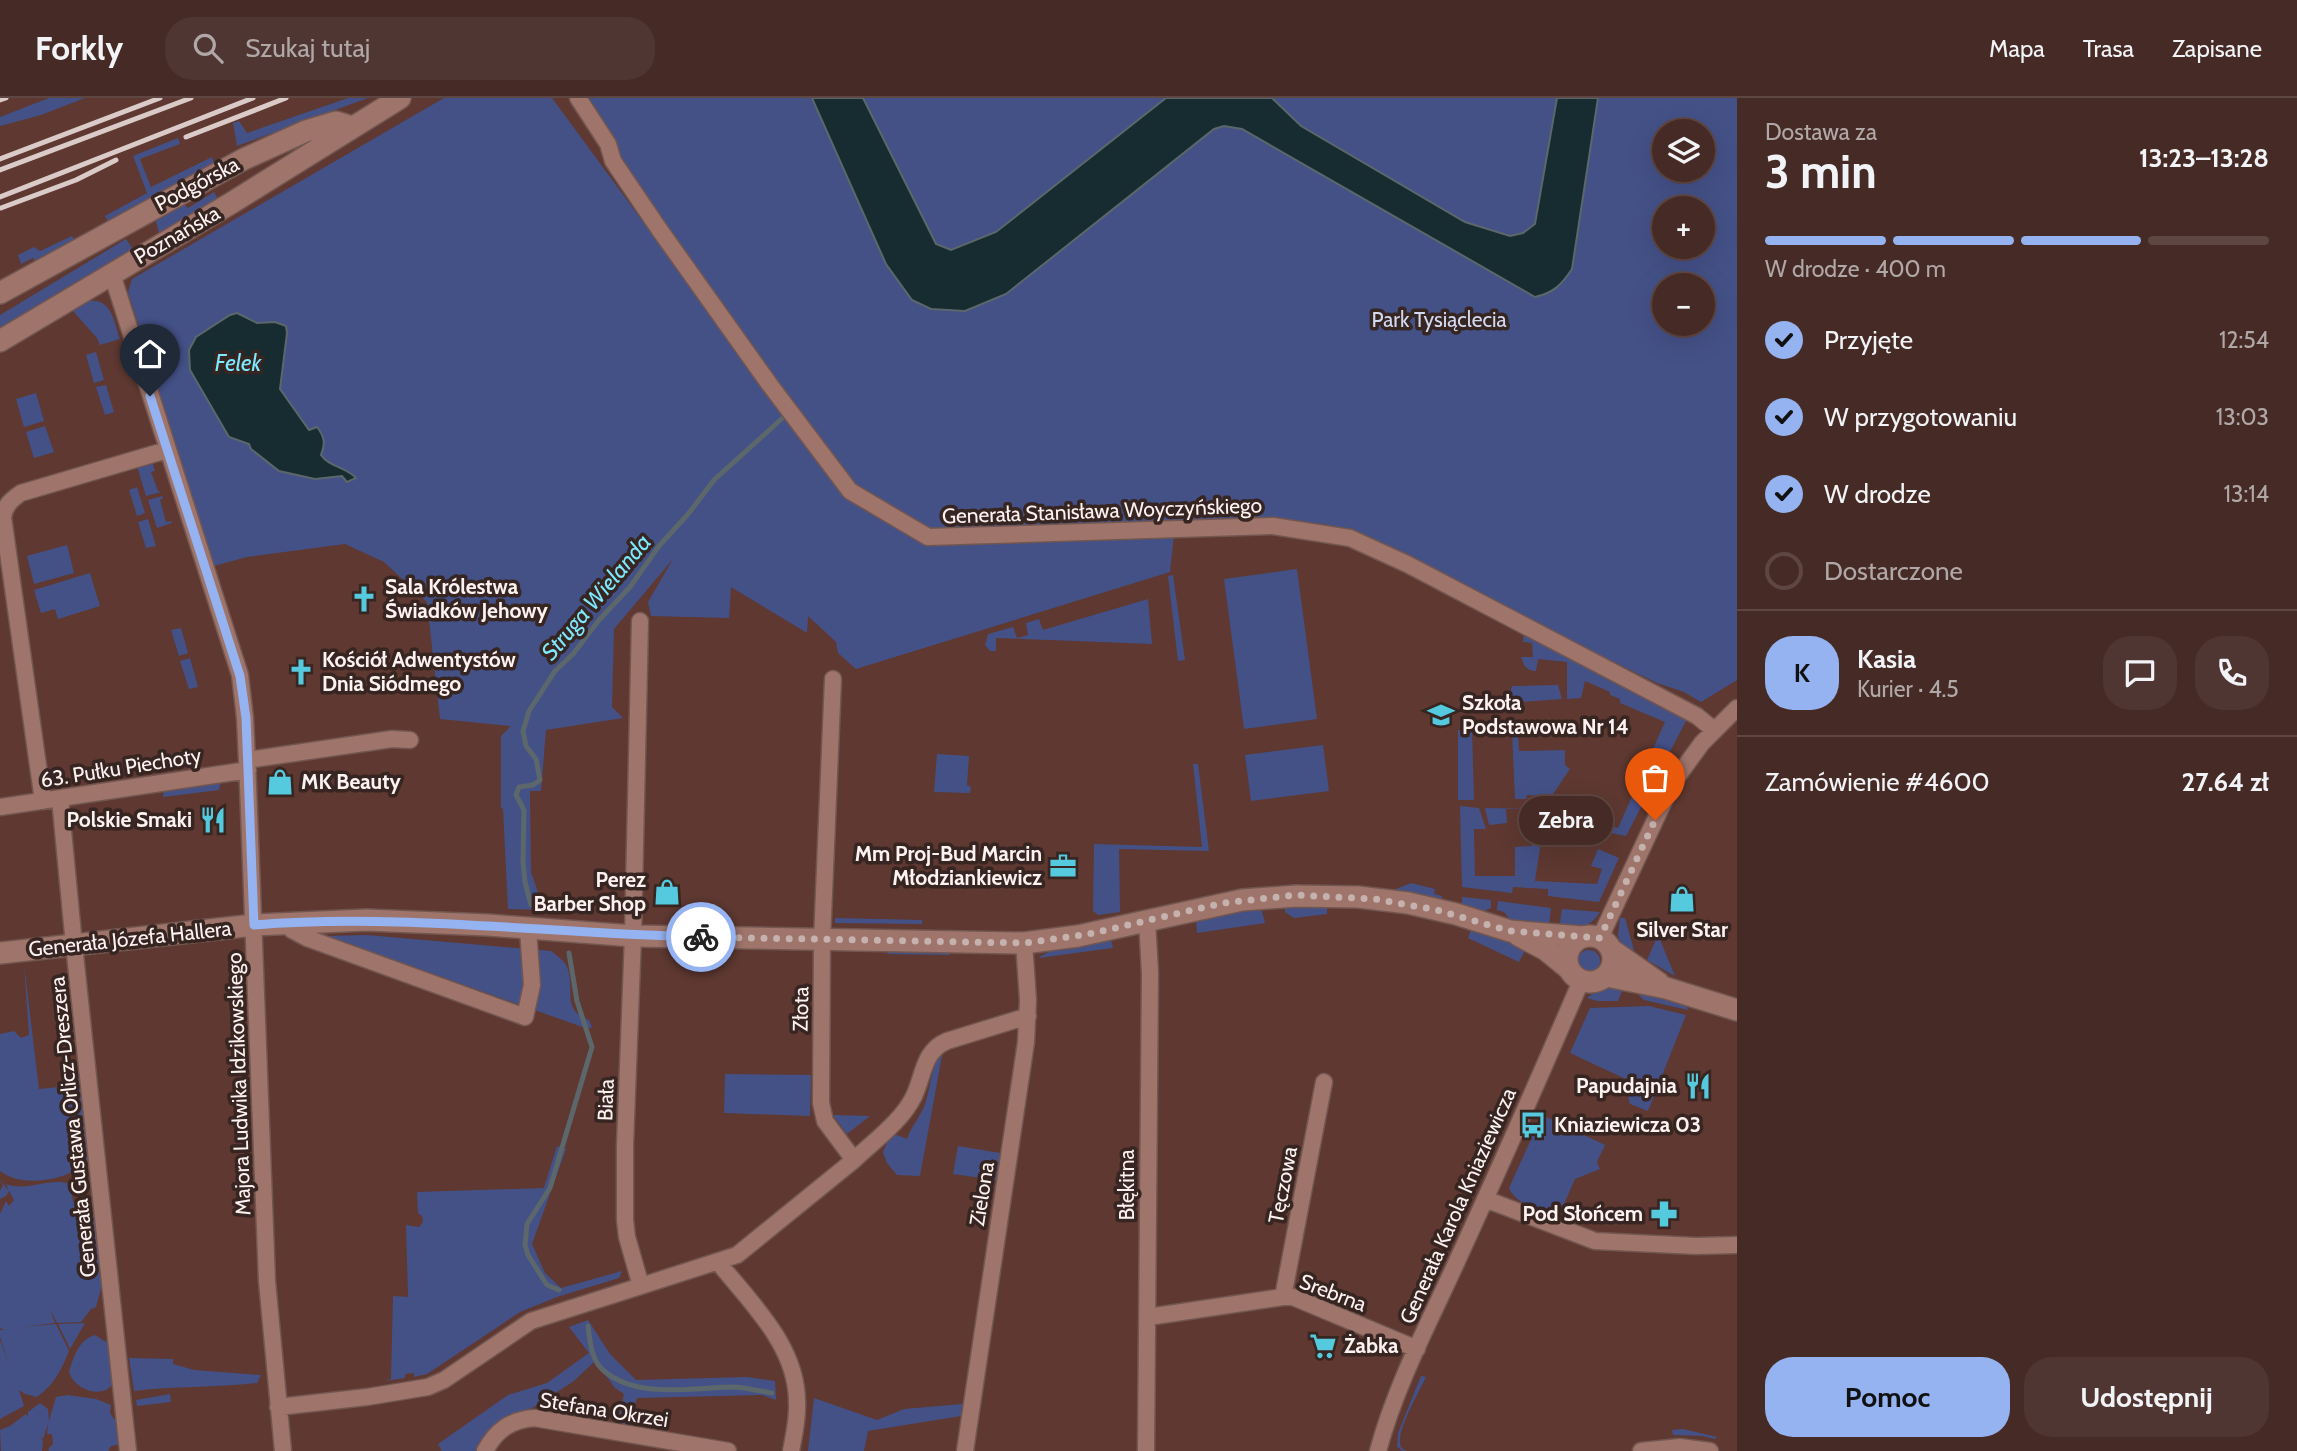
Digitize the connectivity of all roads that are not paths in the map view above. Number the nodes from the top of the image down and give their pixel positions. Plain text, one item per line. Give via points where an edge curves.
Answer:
1 (400, 98) edge
2 (578, 98) edge
3 (352, 127) junction
4 (112, 274) junction
5 (0, 293) edge
6 (0, 341) edge
7 (167, 450) junction
8 (640, 621) dead end
9 (833, 679) dead end
10 (1737, 708) edge
11 (1714, 730) junction
12 (410, 740) dead end
13 (248, 765) junction
14 (60, 799) junction
15 (43, 800) junction
16 (0, 807) edge
17 (1147, 920) junction
18 (286, 922) junction
19 (254, 925) junction
20 (528, 929) junction
21 (1510, 931) junction
22 (633, 936) junction
23 (822, 940) junction
24 (1598, 942) junction
25 (1024, 943) junction
26 (74, 946) junction
27 (0, 953) edge
28 (1575, 974) junction
29 (1607, 976) junction
30 (1667, 988) junction
31 (1737, 1010) edge
32 (1028, 1016) junction
33 (1324, 1082) dead end
34 (854, 1160) junction
35 (1485, 1199) junction
36 (1737, 1244) edge
37 (718, 1262) junction
38 (641, 1286) junction
39 (1283, 1297) junction
40 (1148, 1317) junction
41 (1417, 1349) junction
42 (278, 1407) junction
43 (128, 1451) edge
44 (283, 1451) edge
45 (485, 1451) edge
46 (728, 1451) edge
47 (791, 1451) edge
48 (965, 1451) edge
49 (1146, 1451) edge
50 (1378, 1451) edge
51 (1641, 1451) edge
52 (1710, 1451) edge

1 - 3 street
2 - 11 street, Generała Stanisława Woyczyńskiego via 659,229 850,491 928,537 1273,526 1350,538 1697,716
3 - 4 street, Poznańska
3 - 5 street, Podgórska via 336,122 244,159
4 - 6 street, Poznańska
4 - 7 street, Majora Ludwika Idzikowskiego
7 - 13 street, Majora Ludwika Idzikowskiego via 240,676
7 - 15 street via 21,493 4,508
8 - 22 street, Biała
9 - 23 street, Złota
10 - 11 street
11 - 24 street via 1664,800
12 - 13 street, 63. Pułku Piechoty via 379,741
13 - 14 street, 63. Pułku Piechoty
13 - 19 street, Majora Ludwika Idzikowskiego
14 - 15 street, 63. Pułku Piechoty
14 - 26 street, Generała Gustawa Orlicz-Dreszera
15 - 16 street, 63. Pułku Piechoty
17 - 21 street, Generała Józefa Hallera via 1242,900 1321,896 1408,904
17 - 25 street, Generała Józefa Hallera
17 - 40 street, Błękitna
18 - 19 street, Generała Józefa Hallera
18 - 20 street, Generała Józefa Hallera via 392,920
18 - 20 street via 307,938 525,1017 532,985
19 - 26 street, Generała Józefa Hallera
19 - 42 street, Majora Ludwika Idzikowskiego via 267,1281
20 - 22 street, Generała Józefa Hallera
21 - 24 street, Generała Józefa Hallera
21 - 28 street, Generała Józefa Hallera via 1546,950
22 - 23 street, Generała Józefa Hallera
22 - 38 street, Biała via 625,1220
23 - 25 street, Generała Józefa Hallera
23 - 34 street, Złota via 821,1107 825,1121
24 - 28 street via 1574,942 1567,959
24 - 29 street via 1612,968
24 - 30 street, Generała Józefa Hallera
25 - 32 street, Zielona
26 - 27 street, Generała Józefa Hallera
26 - 43 street, Generała Gustawa Orlicz-Dreszera
28 - 29 street via 1599,981
28 - 35 street, Generała Karola Kniaziewicza
29 - 30 street, Generała Józefa Hallera
30 - 31 street, Generała Józefa Hallera
32 - 34 street via 936,1047 911,1102
32 - 48 street, Zielona
33 - 39 street, Tęczowa
34 - 37 street via 741,1251
35 - 36 street via 1595,1241
35 - 41 street, Generała Karola Kniaziewicza
37 - 38 street
37 - 47 street via 770,1328 789,1361 797,1403
38 - 42 street via 531,1321 428,1387
39 - 40 street, Srebrna
39 - 41 street, Srebrna via 1296,1298
40 - 49 street, Błękitna
41 - 50 street, Generała Karola Kniaziewicza
42 - 44 street, Majora Ludwika Idzikowskiego
45 - 46 street, Stefana Okrzei via 503,1427 534,1418
51 - 52 street via 1681,1447

